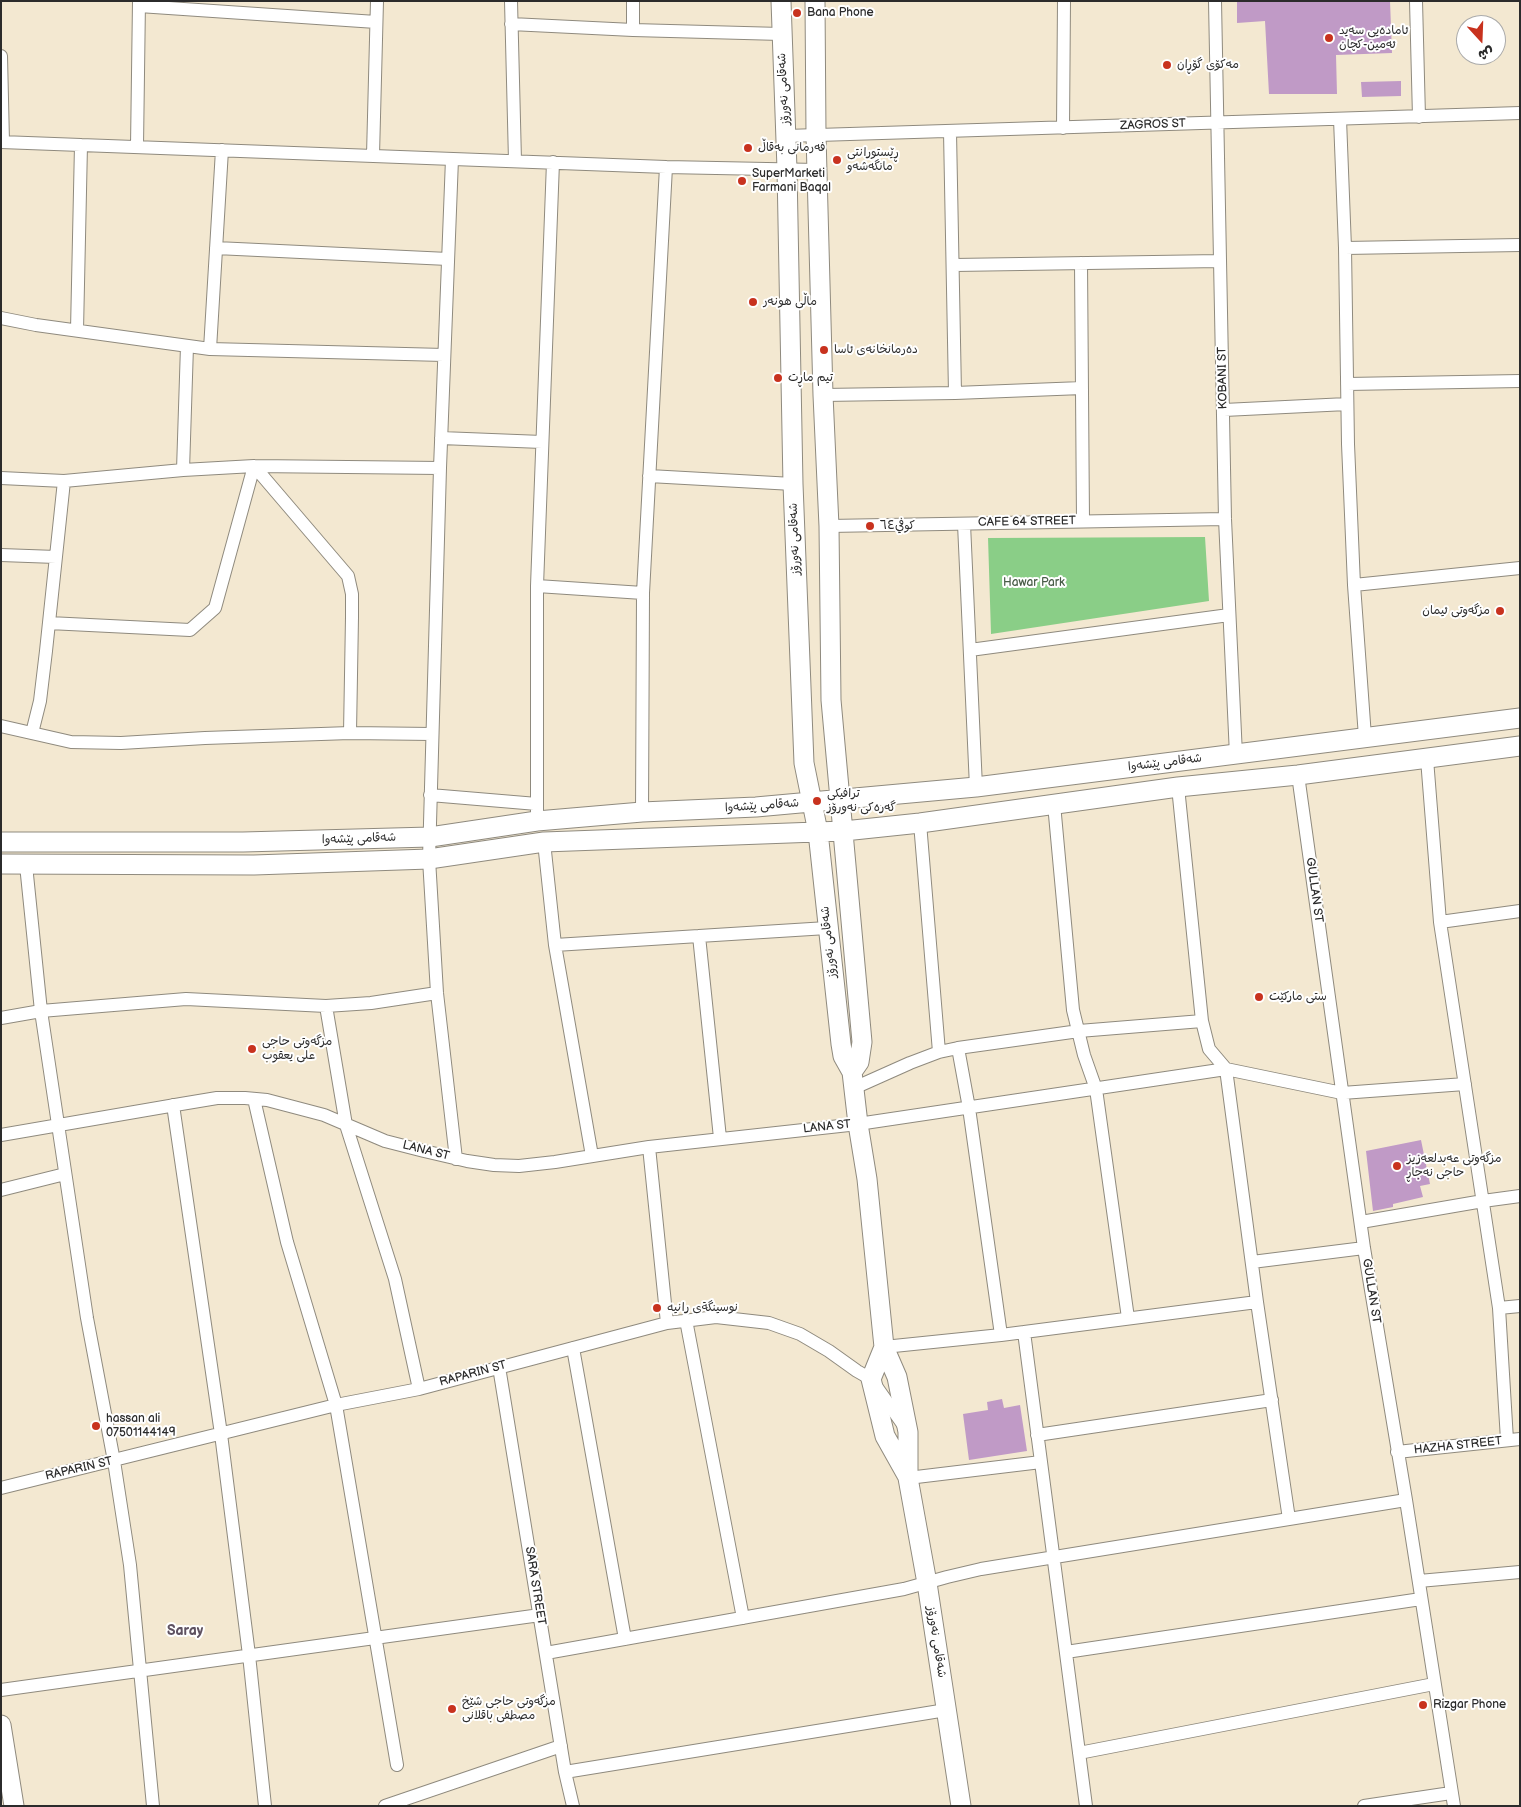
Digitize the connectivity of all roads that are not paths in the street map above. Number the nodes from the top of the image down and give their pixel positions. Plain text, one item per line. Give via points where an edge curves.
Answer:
1 (377, 1) edge
2 (511, 1) edge
3 (633, 1) edge
4 (781, 1) edge
5 (814, 1) edge
6 (1064, 1) edge
7 (1215, 1) edge
8 (1416, 1) edge
9 (139, 4) edge
10 (243, 7) edge
11 (376, 22) junction
12 (511, 24) junction
13 (634, 30) junction
14 (781, 34) junction
15 (1, 56) edge
16 (1520, 113) edge
17 (1419, 116) junction
18 (1340, 119) junction
19 (1218, 122) junction
20 (1063, 128) junction
21 (950, 132) junction
22 (786, 136) junction
23 (816, 136) junction
24 (2, 142) edge
25 (82, 144) junction
26 (137, 146) junction
27 (222, 150) junction
28 (373, 155) junction
29 (452, 159) junction
30 (515, 161) junction
31 (553, 162) junction
32 (666, 167) junction
33 (788, 169) junction
34 (817, 170) junction
35 (1520, 245) edge
36 (216, 248) junction
37 (1345, 248) junction
38 (448, 259) junction
39 (1220, 261) junction
40 (1081, 263) junction
41 (954, 265) junction
42 (1, 318) edge
43 (77, 330) junction
44 (187, 346) junction
45 (210, 349) junction
46 (444, 355) junction
47 (1520, 380) edge
48 (1347, 384) junction
49 (1082, 388) junction
50 (955, 393) junction
51 (823, 396) junction
52 (1347, 404) junction
53 (1224, 410) junction
54 (441, 438) junction
55 (542, 442) junction
56 (254, 466) junction
57 (440, 468) junction
58 (183, 470) junction
59 (649, 476) junction
60 (1, 478) edge
61 (64, 482) junction
62 (794, 484) junction
63 (1225, 519) junction
64 (1083, 521) junction
65 (964, 524) junction
66 (829, 526) junction
67 (1, 555) edge
68 (56, 556) junction
69 (1520, 568) edge
70 (1354, 585) junction
71 (537, 586) junction
72 (643, 592) junction
73 (1229, 615) junction
74 (49, 624) junction
75 (970, 650) junction
76 (1520, 718) edge
77 (1486, 722) junction
78 (1, 726) edge
79 (32, 732) junction
80 (350, 733) junction
81 (432, 734) junction
82 (1365, 737) junction
83 (1520, 746) edge
84 (1490, 750) junction
85 (1236, 755) junction
86 (1427, 759) junction
87 (1298, 776) junction
88 (976, 787) junction
89 (1178, 788) junction
90 (430, 796) junction
91 (839, 799) junction
92 (811, 802) junction
93 (1054, 804) junction
94 (537, 812) junction
95 (642, 812) junction
96 (920, 823) junction
97 (844, 831) junction
98 (818, 832) junction
99 (430, 837) junction
100 (1, 842) edge
101 (544, 842) junction
102 (429, 859) junction
103 (1, 864) edge
104 (26, 865) junction
105 (1520, 911) edge
106 (1440, 922) junction
107 (827, 928) junction
108 (698, 936) junction
109 (555, 945) junction
110 (437, 993) junction
111 (326, 1006) junction
112 (40, 1012) junction
113 (1, 1018) edge
114 (1202, 1022) junction
115 (1079, 1031) junction
116 (958, 1048) junction
117 (938, 1052) junction
118 (1226, 1069) junction
119 (853, 1080) junction
120 (1465, 1084) junction
121 (1096, 1089) junction
122 (1342, 1093) junction
123 (254, 1099) junction
124 (173, 1105) junction
125 (969, 1108) junction
126 (858, 1124) junction
127 (58, 1125) junction
128 (346, 1125) junction
129 (1, 1135) edge
130 (720, 1138) junction
131 (649, 1147) junction
132 (592, 1156) junction
133 (456, 1159) junction
134 (65, 1174) junction
135 (1, 1190) edge
136 (1520, 1196) edge
137 (1483, 1201) junction
138 (1361, 1222) junction
139 (1364, 1248) junction
140 (1252, 1262) junction
141 (1257, 1302) junction
142 (1520, 1306) edge
143 (1499, 1308) junction
144 (1128, 1318) junction
145 (686, 1320) junction
146 (667, 1323) junction
147 (1024, 1332) junction
148 (1001, 1335) junction
149 (884, 1347) junction
150 (573, 1348) junction
151 (499, 1367) junction
152 (871, 1379) junction
153 (419, 1389) junction
154 (1272, 1400) junction
155 (336, 1405) junction
156 (908, 1432) junction
157 (221, 1434) junction
158 (1037, 1435) junction
159 (1513, 1440) edge
160 (1396, 1452) junction
161 (114, 1461) junction
162 (1041, 1462) junction
163 (908, 1478) junction
164 (1, 1488) edge
165 (1406, 1500) junction
166 (1289, 1519) junction
167 (1054, 1558) junction
168 (1520, 1572) edge
169 (1419, 1581) junction
170 (927, 1583) junction
171 (1421, 1599) junction
172 (540, 1615) junction
173 (743, 1618) junction
174 (375, 1638) junction
175 (625, 1639) junction
176 (1066, 1652) junction
177 (546, 1653) junction
178 (250, 1655) junction
179 (140, 1671) junction
180 (1434, 1684) junction
181 (1, 1690) edge
182 (946, 1710) junction
183 (1, 1725) edge
184 (561, 1746) junction
185 (3, 1752) edge
186 (1079, 1753) junction
187 (397, 1766) dead end
188 (565, 1772) junction
189 (1451, 1792) junction
190 (14, 1806) edge
191 (153, 1806) edge
192 (265, 1806) edge
193 (385, 1806) edge
194 (573, 1806) edge
195 (960, 1806) edge
196 (1086, 1806) edge
197 (1364, 1806) edge
198 (1454, 1806) edge

1 - 11 street
2 - 12 street
3 - 13 street
4 - 14 main road, شەقامی نەورۆز
5 - 23 main road, شەقامی نەورۆز
6 - 20 street
7 - 19 street, KOBANI ST
8 - 17 street
9 - 10 street
9 - 26 street
10 - 11 street
11 - 28 street
12 - 13 street
12 - 30 street
13 - 14 street
14 - 22 main road, شەقامی نەورۆز
15 - 24 street
16 - 17 street, ZAGROS ST
17 - 18 street, ZAGROS ST
18 - 19 street, ZAGROS ST
18 - 37 street
19 - 20 street, ZAGROS ST
19 - 39 street, KOBANI ST
20 - 21 street, ZAGROS ST
21 - 23 street, ZAGROS ST
21 - 41 street
22 - 23 street, ZAGROS ST
22 - 33 main road, شەقامی نەورۆز
23 - 34 main road, شەقامی نەورۆز
24 - 25 street
25 - 26 street
25 - 43 street
26 - 27 street
27 - 28 street
27 - 36 street
28 - 29 street
29 - 30 street
29 - 38 street
30 - 31 street
31 - 32 street
31 - 55 street
32 - 33 street
32 - 59 street
33 - 34 street
33 - 62 main road, شەقامی نەورۆز
34 - 51 main road, شەقامی نەورۆز
35 - 37 street
36 - 38 street
36 - 45 street
37 - 48 street
38 - 46 street
39 - 40 street
39 - 53 street, KOBANI ST
40 - 41 street
40 - 49 street
41 - 50 street
42 - 43 street
43 - 44 street
44 - 45 street
44 - 58 street
45 - 46 street
46 - 54 street
47 - 48 street
48 - 52 street
49 - 50 street
49 - 64 street
50 - 51 street
51 - 66 main road, شەقامی نەورۆز
52 - 53 street
52 - 70 street
53 - 63 street, KOBANI ST
54 - 55 street
54 - 57 street
55 - 71 street
56 - 57 street
56 - 58 street
56 - 74 street via 215,608 190,630
56 - 80 street via 348,576 352,594
57 - 81 street
58 - 61 street
59 - 62 street
59 - 72 street
60 - 61 street
61 - 68 street
62 - 92 main road, شەقامی نەورۆز via 801,724
63 - 64 street, CAFE 64 STREET
63 - 73 street, KOBANI ST
64 - 65 street, CAFE 64 STREET
65 - 66 street, CAFE 64 STREET
65 - 75 street
66 - 91 main road, شەقامی نەورۆز via 832,700
67 - 68 street
68 - 74 street
69 - 70 street
70 - 82 street
71 - 72 street
71 - 94 street
72 - 95 street
73 - 75 street
73 - 85 street, KOBANI ST
74 - 79 street via 40,701
75 - 88 street
76 - 77 main road, شەقامی پێشەوا
77 - 82 main road, شەقامی پێشەوا
77 - 84 main road
78 - 79 street
79 - 80 street via 71,742 121,743
80 - 81 street
81 - 90 street
82 - 85 main road, شەقامی پێشەوا
83 - 84 main road, شەقامی پێشەوا
84 - 86 main road, شەقامی پێشەوا
85 - 88 main road, شەقامی پێشەوا
86 - 87 main road, شەقامی پێشەوا
86 - 106 street
87 - 89 main road, شەقامی پێشەوا
87 - 122 street, GULLAN ST
88 - 91 main road, شەقامی پێشەوا
89 - 93 main road, شەقامی پێشەوا
89 - 114 street
90 - 94 street
90 - 99 street
91 - 92 main road, شەقامی پێشەوا
91 - 97 main road, شەقامی نەورۆز
92 - 95 main road, شەقامی پێشەوا
92 - 98 main road, شەقامی نەورۆز
93 - 96 main road, شەقامی پێشەوا
93 - 115 street via 1073,1010
94 - 95 main road, شەقامی پێشەوا
94 - 99 main road, شەقامی پێشەوا
96 - 97 main road, شەقامی پێشەوا
96 - 117 street
97 - 98 main road, شەقامی پێشەوا
97 - 119 main road, شەقامی نەورۆز via 862,1042
98 - 101 main road, شەقامی پێشەوا
98 - 107 main road, شەقامی نەورۆز
99 - 100 main road, شەقامی پێشەوا via 243,842
99 - 102 street
101 - 102 main road, شەقامی پێشەوا
101 - 109 street
102 - 104 main road, شەقامی پێشەوا via 254,865
102 - 110 street
103 - 104 main road, شەقامی پێشەوا
104 - 112 street
105 - 106 street
106 - 120 street
107 - 108 street
107 - 119 main road, شەقامی نەورۆز via 843,1056
108 - 109 street
108 - 130 street
109 - 132 street
110 - 111 street
110 - 133 street
111 - 112 street via 186,999
111 - 128 street
112 - 113 street
112 - 127 street
114 - 115 street
114 - 118 street via 1209,1049
115 - 116 street
115 - 121 street
116 - 117 street
116 - 125 street
117 - 119 street
118 - 121 street, LANA ST
118 - 122 street
118 - 140 street
119 - 126 main road, شەقامی نەورۆز
120 - 122 street
120 - 137 street
121 - 125 street, LANA ST
121 - 144 street
122 - 138 street, GULLAN ST
123 - 124 street, LANA ST via 217,1098
123 - 128 street, LANA ST via 324,1115
123 - 155 street via 287,1242
124 - 127 street, LANA ST
124 - 157 street
125 - 126 street, LANA ST
125 - 148 street
126 - 130 street, LANA ST
126 - 149 main road, شەقامی نەورۆز via 867,1179
127 - 129 street, LANA ST
127 - 134 street
128 - 133 street, LANA ST via 385,1141
128 - 153 street via 395,1279
130 - 131 street, LANA ST
131 - 132 street, LANA ST
131 - 146 street
132 - 133 street, LANA ST via 520,1166
134 - 135 street
134 - 161 street via 87,1318
136 - 137 street
137 - 138 street
137 - 143 street
138 - 139 street, GULLAN ST
139 - 140 street
139 - 160 street, GULLAN ST
140 - 141 street
141 - 144 street
141 - 154 street
142 - 143 street
143 - 159 street
144 - 147 street
145 - 146 street, RAPARIN ST
145 - 152 street, RAPARIN ST via 716,1317 769,1323 800,1334
145 - 173 street
146 - 150 street, RAPARIN ST
147 - 148 street
147 - 158 street
148 - 149 street
149 - 152 main road, شەقامی نەورۆز
149 - 156 main road, شەقامی نەورۆز via 897,1377
150 - 151 street, RAPARIN ST
150 - 175 street
151 - 153 street, RAPARIN ST
151 - 172 street, SARA STREET
152 - 156 street, RAPARIN ST
152 - 163 main road, شەقامی نەورۆز via 885,1436
153 - 155 street, RAPARIN ST
154 - 158 street
154 - 166 street
155 - 157 street, RAPARIN ST
155 - 174 street
156 - 163 main road, شەقامی نەورۆز
157 - 161 street, RAPARIN ST
157 - 178 street
158 - 162 street
159 - 160 street, HAZHA STREET
160 - 165 street, GULLAN ST
161 - 164 street, RAPARIN ST
161 - 179 street via 130,1565
162 - 163 street
162 - 167 street
163 - 170 main road, شەقامی نەورۆز
165 - 166 street
165 - 169 street, GULLAN ST
166 - 167 street
167 - 170 street via 981,1569
167 - 176 street
168 - 169 street
169 - 171 street, GULLAN ST
170 - 173 street
170 - 182 main road, شەقامی نەورۆز
171 - 176 street
171 - 180 street, GULLAN ST
172 - 174 street
172 - 177 street, SARA STREET
173 - 175 street
174 - 178 street
174 - 187 street
175 - 177 street
176 - 186 street
177 - 184 street, SARA STREET
178 - 179 street
178 - 192 street
179 - 181 street
179 - 191 street
180 - 186 street
180 - 189 street, GULLAN ST
182 - 188 street
182 - 195 main road, شەقامی نەورۆز
183 - 185 main road
184 - 188 street, SARA STREET
184 - 193 street
185 - 190 main road
186 - 196 street
188 - 194 street, SARA STREET
189 - 197 street
189 - 198 street, GULLAN ST

